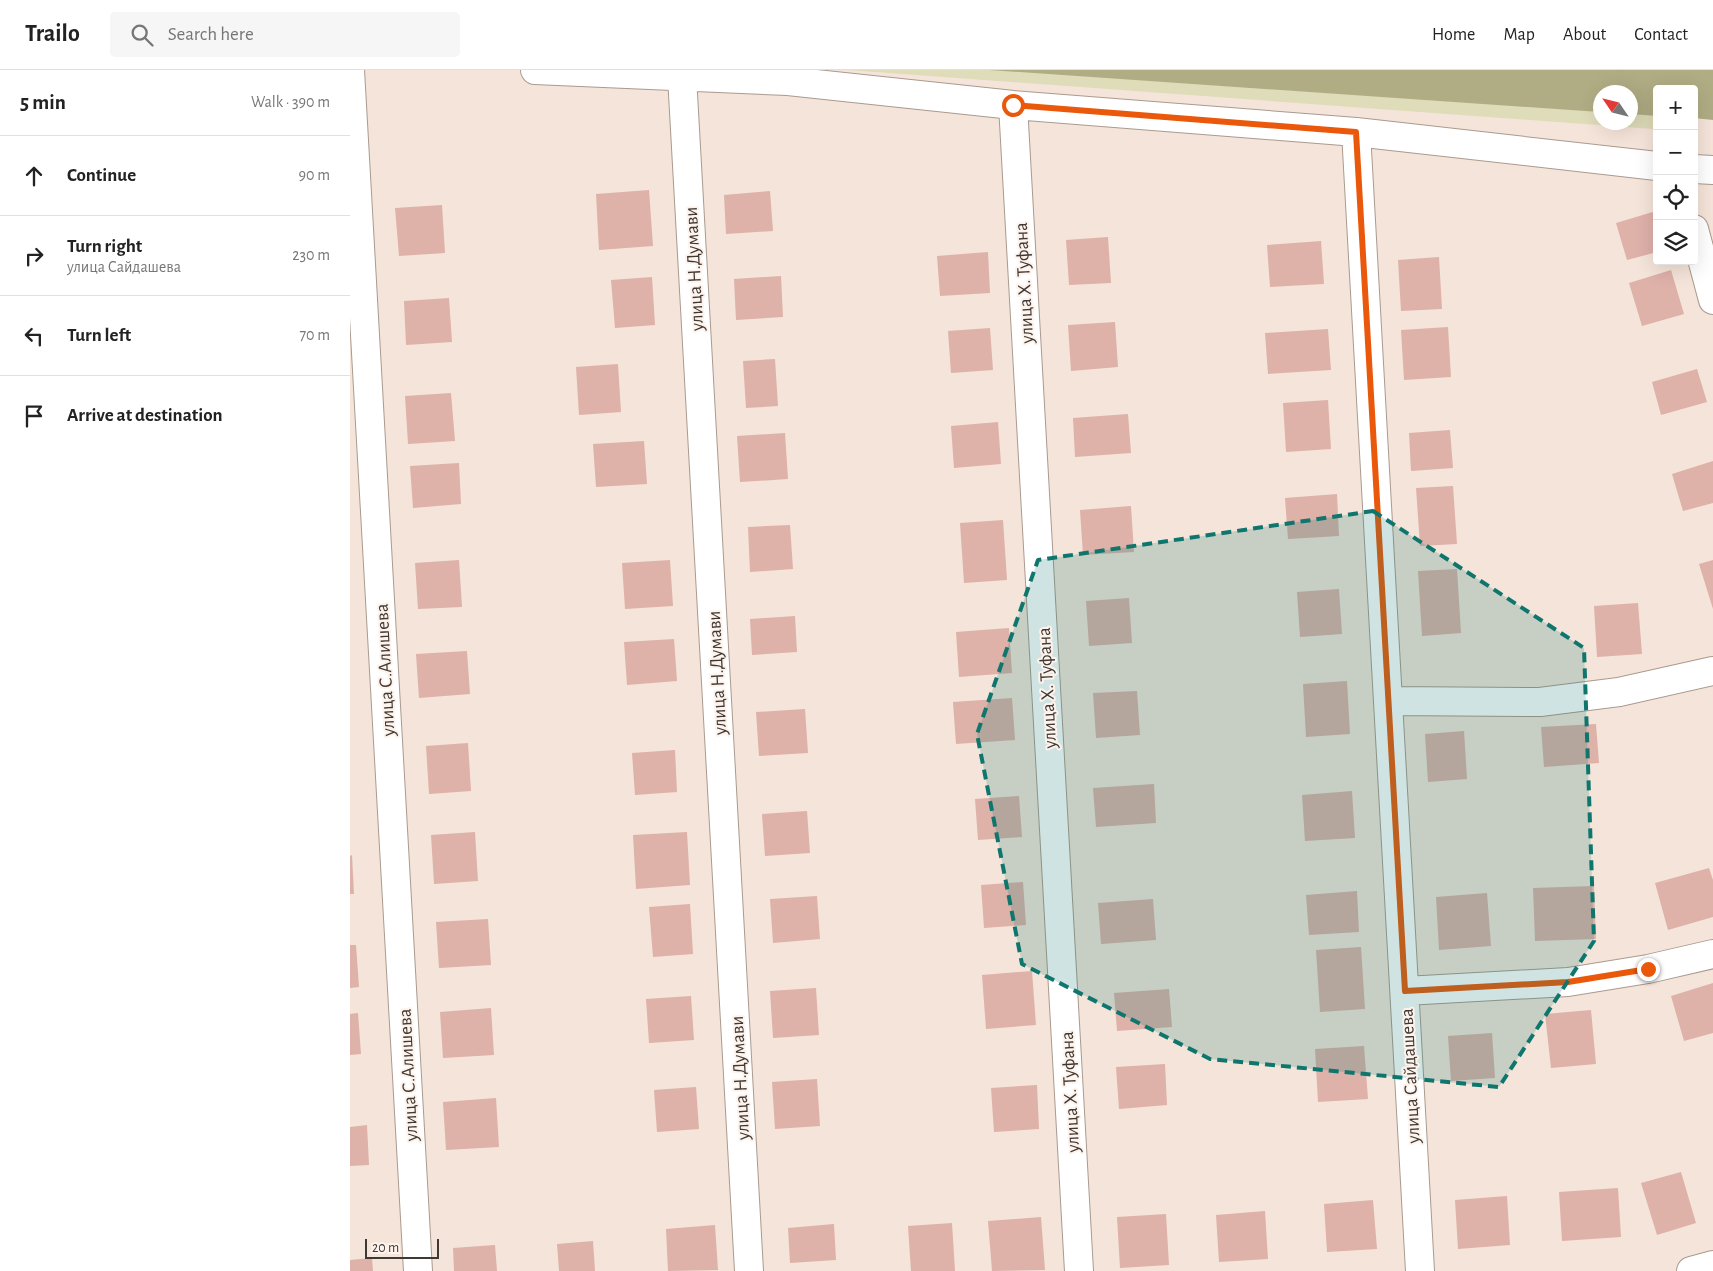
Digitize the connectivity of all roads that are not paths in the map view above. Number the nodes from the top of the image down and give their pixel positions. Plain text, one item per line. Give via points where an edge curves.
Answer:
1 (350, 70) edge
2 (535, 70) edge
3 (682, 76) junction
4 (1013, 105) junction
5 (1356, 132) junction
6 (1653, 166) edge
7 (1698, 169) edge
8 (1713, 170) edge
9 (1698, 244) edge
10 (1713, 300) edge
11 (1713, 671) edge
12 (1389, 701) junction
13 (1713, 954) edge
14 (1405, 991) junction
15 (1713, 1266) edge
16 (418, 1271) edge
17 (749, 1271) edge
18 (1079, 1271) edge
19 (1420, 1271) edge
20 (1691, 1271) edge

1 - 16 street, улица С.Алишева
2 - 3 street
3 - 4 street via 788,81
3 - 17 street, улица Н.Думави
4 - 5 street
4 - 18 street, улица Х. Туфана
5 - 6 street
5 - 12 street, улица Сайдашева
7 - 8 street
9 - 10 street
11 - 12 street via 1619,692 1540,702
12 - 14 street, улица Сайдашева
13 - 14 street via 1568,982
14 - 19 street, улица Сайдашева
15 - 20 street

